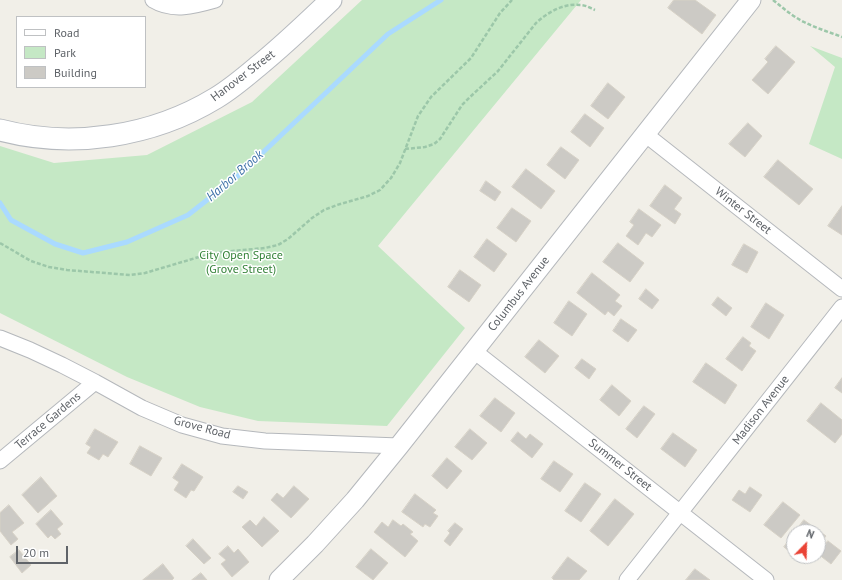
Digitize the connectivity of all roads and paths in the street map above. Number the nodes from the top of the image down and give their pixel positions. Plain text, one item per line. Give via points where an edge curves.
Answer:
1 (153, 0) edge
2 (215, 0) edge
3 (331, 0) edge
4 (512, 0) edge
5 (773, 0) edge
6 (746, 6) edge
7 (595, 10) dead end
8 (842, 37) edge
9 (6, 131) edge
10 (645, 134) junction
11 (405, 149) junction
12 (0, 243) edge
13 (842, 289) edge
14 (842, 307) edge
15 (0, 338) edge
16 (474, 351) junction
17 (95, 382) junction
18 (399, 446) junction
19 (0, 461) edge
20 (680, 512) junction
21 (279, 580) edge
22 (627, 580) edge
23 (766, 580) edge

1 - 2 street via 173,8
3 - 9 main road, Hanover Street via 243,79 216,98 184,115 122,135 86,139 47,138
4 - 11 path via 500,13 471,58 431,97 418,116
5 - 8 path via 802,21
6 - 10 street, Columbus Avenue
7 - 11 path via 572,4 542,17 498,71 462,105 440,139 425,148
10 - 13 street, Winter Street
10 - 16 street, Columbus Avenue
11 - 12 path via 391,178 380,190 324,210 278,245 222,252 130,275 49,267 31,261
14 - 20 street, Madison Avenue
15 - 17 street, Grove Road
16 - 18 street, Columbus Avenue
16 - 20 street, Summer Street
17 - 18 street, Grove Road via 142,408 182,425 222,436 265,441
17 - 19 street, Terrace Gardens
18 - 21 street, Columbus Avenue via 355,500
20 - 22 street, Madison Avenue
20 - 23 street, Summer Street

